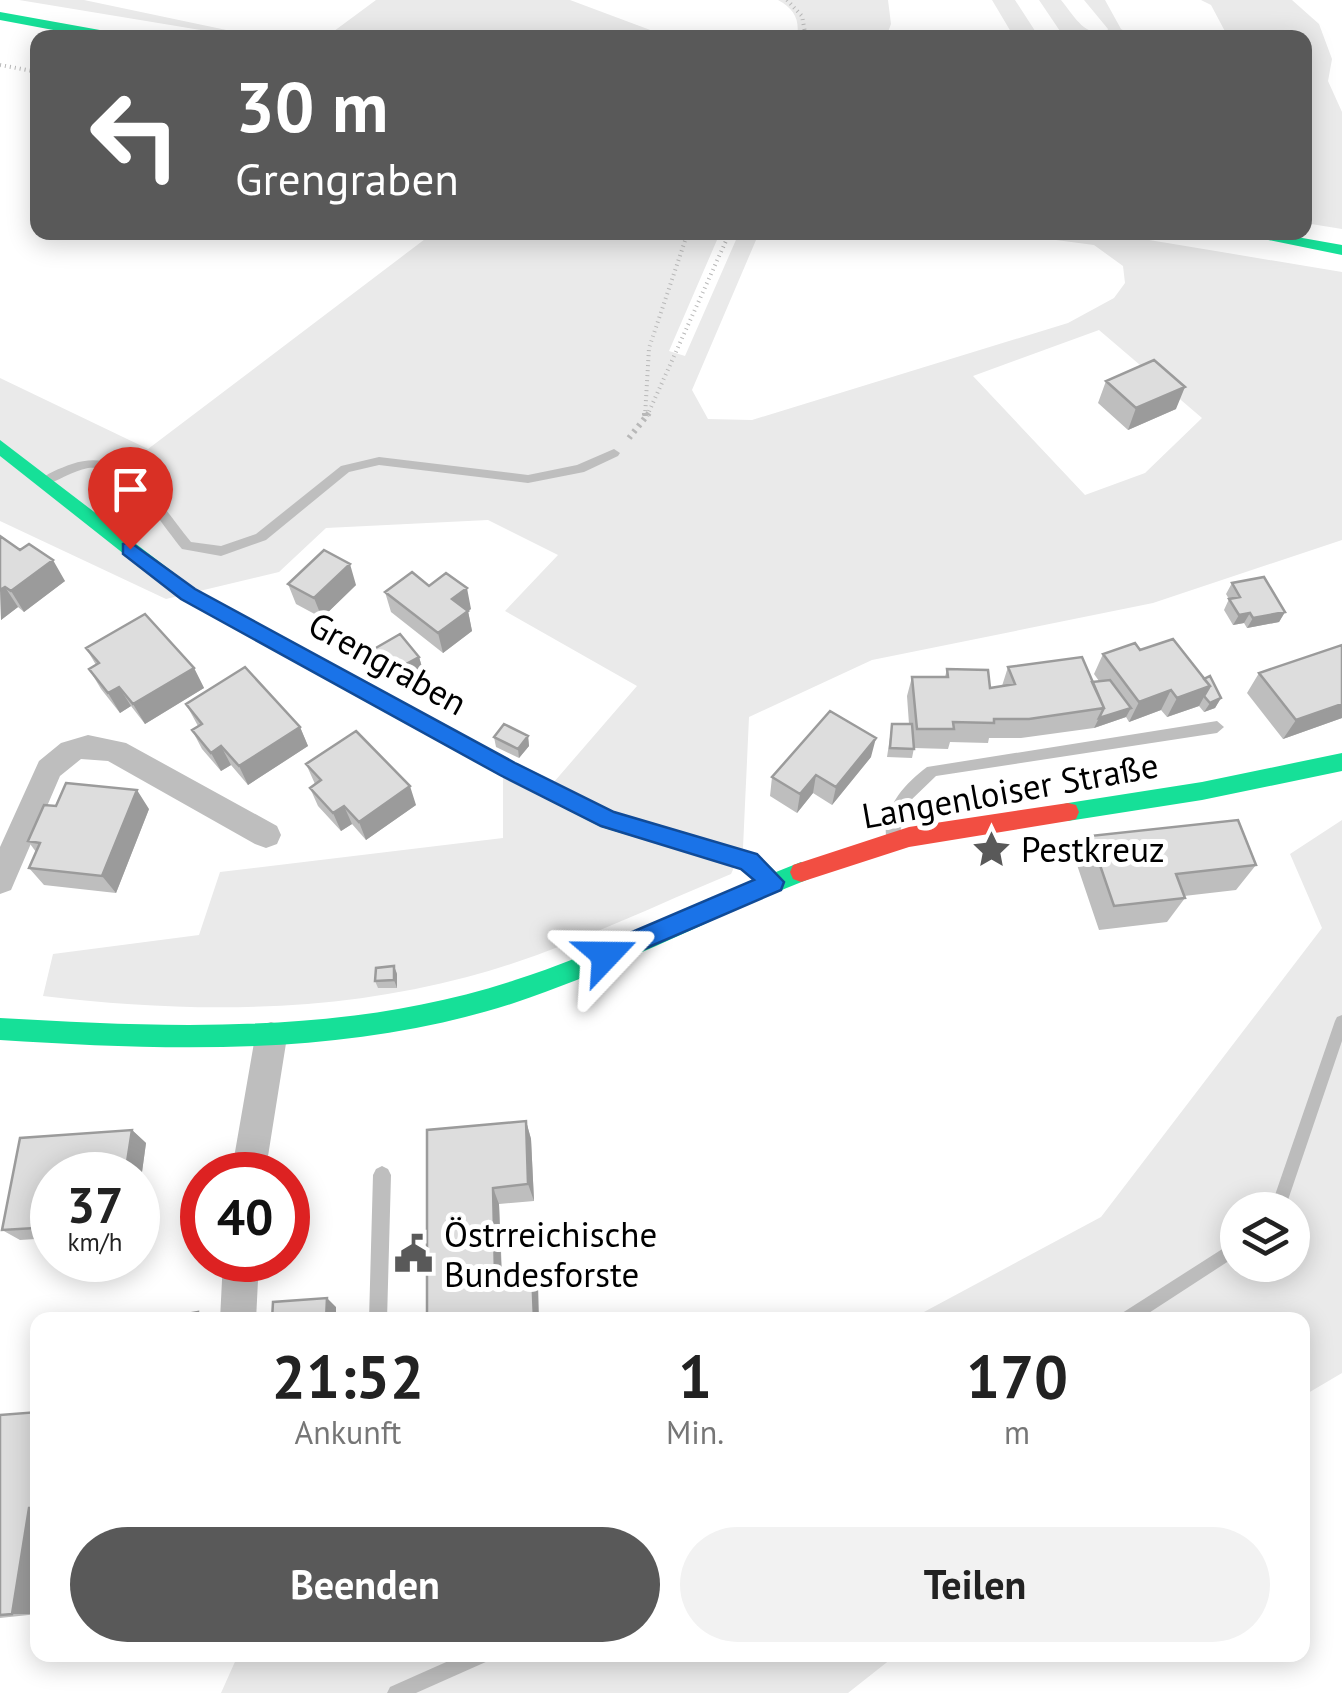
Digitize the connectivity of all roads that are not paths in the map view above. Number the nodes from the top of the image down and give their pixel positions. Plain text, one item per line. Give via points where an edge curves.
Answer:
1 (0, 16) edge
2 (78, 30) edge
3 (0, 32) edge
4 (30, 37) edge
5 (1284, 240) edge
6 (1342, 250) edge
7 (0, 446) edge
8 (614, 453) road end
9 (43, 482) junction
10 (1217, 728) dead end
11 (1342, 762) edge
12 (266, 834) dead end
13 (892, 841) junction
14 (0, 881) edge
15 (772, 882) junction
16 (0, 1028) edge
17 (271, 1037) junction
18 (252, 1152) edge
19 (382, 1175) dead end
20 (240, 1282) edge
21 (238, 1312) edge
22 (378, 1312) edge

1 - 2 street
3 - 4 street
5 - 6 street
7 - 9 street, Grengraben
8 - 9 lane via 528,479 379,462 345,469 262,537 221,551 188,546 109,465 76,466
9 - 15 street, Grengraben via 188,594 592,811 748,861
10 - 13 lane via 932,771 904,792
11 - 13 street, Langenloiser Straße via 1224,789
12 - 14 street via 116,751 79,747 49,769
13 - 15 street, Langenloiser Straße
15 - 17 street, Langenloiser Straße via 511,993 399,1023
16 - 17 street, Langenloiser Straße via 150,1038
17 - 18 street
19 - 22 lane
20 - 21 street

